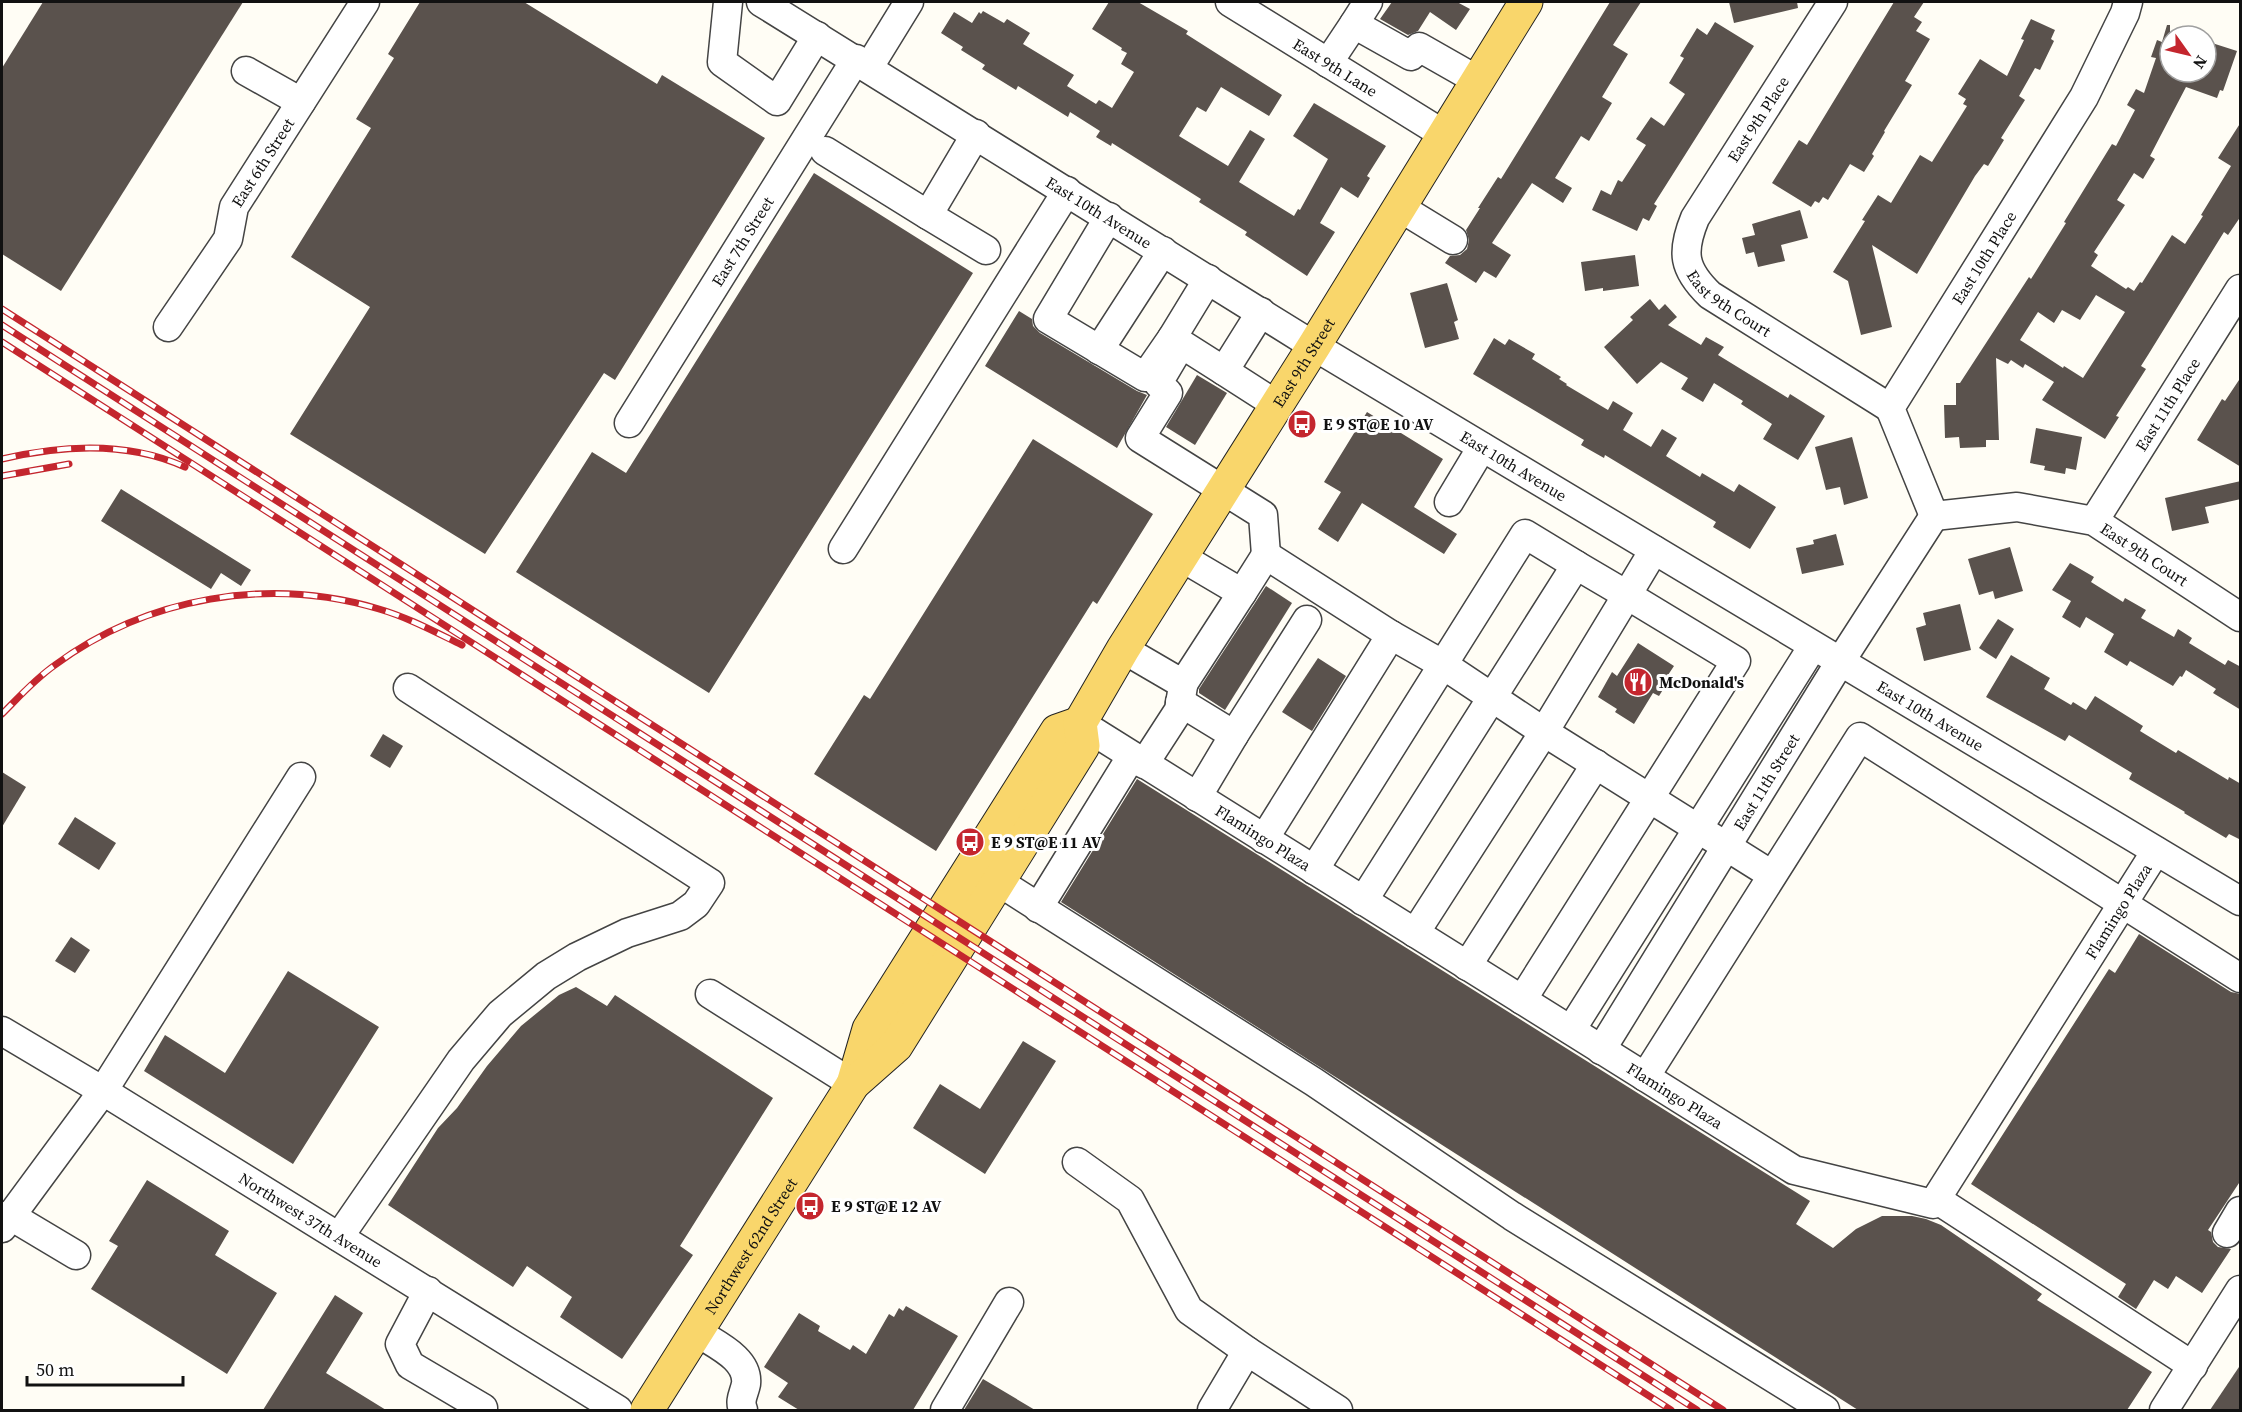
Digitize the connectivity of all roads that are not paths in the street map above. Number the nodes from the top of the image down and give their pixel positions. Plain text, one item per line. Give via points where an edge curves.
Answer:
1 (365, 2) edge
2 (728, 2) edge
3 (761, 2) edge
4 (909, 2) edge
5 (1230, 2) edge
6 (1833, 2) edge
7 (2128, 2) edge
8 (1519, 4) edge
9 (1361, 13) edge
10 (817, 36) junction
11 (863, 63) junction
12 (1328, 63) junction
13 (246, 71) dead end
14 (1477, 80) junction
15 (300, 102) junction
16 (976, 134) junction
17 (1443, 134) junction
18 (825, 151) dead end
19 (1067, 191) junction
20 (1399, 207) junction
21 (928, 215) junction
22 (1109, 217) junction
23 (1687, 238) joint
24 (1453, 240) dead end
25 (986, 250) dead end
26 (1163, 251) junction
27 (1208, 279) junction
28 (2241, 289) edge
29 (1261, 312) junction
30 (168, 327) dead end
31 (1177, 341) junction
32 (1314, 345) junction
33 (1099, 350) junction
34 (1224, 372) junction
35 (1277, 405) junction
36 (1890, 408) junction
37 (629, 423) dead end
38 (1482, 447) junction
39 (1224, 489) junction
40 (1449, 502) dead end
41 (1934, 516) junction
42 (2094, 520) junction
43 (843, 549) dead end
44 (1654, 550) junction
45 (1266, 555) junction
46 (1181, 557) junction
47 (1576, 565) junction
48 (1242, 592) junction
49 (1627, 595) junction
50 (2241, 616) edge
51 (1307, 620) dead end
52 (1392, 635) junction
53 (1813, 646) junction
54 (1123, 649) junction
55 (1840, 662) junction
56 (1442, 664) junction
57 (408, 688) dead end
58 (1181, 693) junction
59 (1493, 697) junction
60 (1080, 723) junction
61 (1544, 732) junction
62 (1234, 735) junction
63 (1138, 760) junction
64 (1596, 764) junction
65 (302, 777) dead end
66 (1197, 797) junction
67 (1650, 798) junction
68 (1698, 829) junction
69 (1264, 839) junction
70 (1727, 846) junction
71 (2156, 851) junction
72 (1314, 870) junction
73 (1772, 875) junction
74 (999, 882) junction
75 (1363, 901) junction
76 (2241, 901) edge
77 (2124, 902) junction
78 (1038, 908) junction
79 (1415, 933) junction
80 (943, 943) junction
81 (1467, 966) junction
82 (2241, 978) edge
83 (710, 994) dead end
84 (1522, 1000) junction
85 (1570, 1030) junction
86 (2, 1031) edge
87 (1601, 1050) junction
88 (1645, 1077) junction
89 (853, 1084) junction
90 (103, 1091) junction
91 (1077, 1162) dead end
92 (1936, 1199) junction
93 (5, 1222) edge
94 (339, 1238) junction
95 (76, 1255) dead end
96 (2241, 1290) edge
97 (428, 1291) junction
98 (1009, 1302) dead end
99 (697, 1332) junction
100 (1247, 1351) junction
101 (2193, 1366) junction
102 (483, 1408) dead end
103 (618, 1410) edge
104 (648, 1410) edge
105 (743, 1410) edge
106 (945, 1410) edge
107 (1212, 1410) edge
108 (1338, 1410) edge
109 (1825, 1410) edge
110 (2164, 1410) edge

1 - 15 street, East 6th Street
2 - 10 street via 722,62 777,101
3 - 10 street, East 10th Avenue
4 - 11 street, East 7th Street
5 - 12 street, East 9th Lane
6 - 23 street, East 9th Place via 1695,218
7 - 36 street, East 10th Place via 2084,97
8 - 14 main road, East 9th Street
9 - 12 street
9 - 14 street via 1411,56 1419,47
10 - 11 street, East 10th Avenue
11 - 16 street, East 10th Avenue
11 - 37 street, East 7th Street
12 - 17 street, East 9th Lane
13 - 15 street
14 - 17 main road, East 9th Street
15 - 30 street, East 6th Street via 234,189 228,239 209,243
16 - 19 street, East 10th Avenue
16 - 21 street
17 - 20 main road, East 9th Street
18 - 21 street
19 - 22 street, East 10th Avenue
19 - 43 street
20 - 24 street
20 - 32 main road, East 9th Street
21 - 25 street
22 - 26 street, East 10th Avenue
22 - 33 street via 1048,319
23 - 36 street, East 9th Court via 1685,257 1694,280 1710,295
26 - 27 street, East 10th Avenue
26 - 33 street
27 - 29 street, East 10th Avenue
27 - 31 street
28 - 42 street, East 11th Place
29 - 32 street, East 10th Avenue
29 - 34 street
31 - 33 street via 1145,377
31 - 34 street
31 - 39 street via 1158,383 1168,393 1140,438
32 - 35 main road, East 9th Street
32 - 38 street, East 10th Avenue
34 - 35 street
35 - 39 main road, East 9th Street
36 - 41 street
38 - 40 street
38 - 44 street, East 10th Avenue
39 - 45 street via 1263,515
39 - 46 main road, East 9th Street
41 - 42 street, East 9th Court via 2017,507
41 - 55 street, East 11th Street
42 - 50 street, East 9th Court
44 - 49 street
44 - 53 street, East 10th Avenue
45 - 48 street
45 - 52 street
46 - 48 street
46 - 54 main road, East 9th Street
47 - 49 street
47 - 56 street via 1525,534
47 - 59 street
48 - 58 street
49 - 61 street
49 - 67 street via 1736,662
51 - 62 street
52 - 56 street
52 - 69 street
53 - 55 street, East 10th Avenue
53 - 68 street
54 - 58 street
54 - 60 main road, East 9th Street
55 - 70 street, East 11th Street
55 - 71 street, East 10th Avenue
56 - 59 street
56 - 72 street
57 - 94 street via 710,883 696,904 680,916 627,933 577,957 546,976 500,1014 461,1060
58 - 62 street
58 - 63 street via 1179,710
59 - 61 street
59 - 75 street
60 - 63 street, Flamingo Plaza
60 - 74 main road, East 9th Street via 1083,746
60 - 80 main road via 1057,731
61 - 64 street
61 - 79 street
62 - 66 street
63 - 66 street, Flamingo Plaza
63 - 78 street
64 - 67 street
64 - 81 street
65 - 90 street
66 - 69 street, Flamingo Plaza
67 - 68 street
67 - 84 street
68 - 70 street
68 - 85 street
69 - 72 street, Flamingo Plaza
70 - 73 street
70 - 87 street, East 11th Street
71 - 76 street, East 10th Avenue
71 - 77 street, Flamingo Plaza
72 - 75 street, Flamingo Plaza
73 - 77 street via 1860,737
73 - 88 street
74 - 78 street
74 - 80 main road, East 9th Street
75 - 79 street, Flamingo Plaza
77 - 82 street
77 - 92 street, Flamingo Plaza
78 - 109 street via 1314,1082 1512,1216
79 - 81 street, Flamingo Plaza
80 - 89 main road, Northwest 62nd Street via 869,1029
81 - 84 street, Flamingo Plaza
83 - 89 street
84 - 85 street, Flamingo Plaza
85 - 87 street, Flamingo Plaza
86 - 90 street, Northwest 37th Avenue
87 - 88 street, Flamingo Plaza
88 - 92 street, Flamingo Plaza via 1794,1170 1933,1204
89 - 99 main road, Northwest 62nd Street
90 - 93 street
90 - 94 street, Northwest 37th Avenue
91 - 100 street via 1130,1200 1189,1310
92 - 101 street
93 - 95 street
94 - 97 street, Northwest 37th Avenue
96 - 101 street
97 - 102 street via 400,1344 410,1365
97 - 103 street, Northwest 37th Avenue
98 - 106 street
99 - 104 main road, Northwest 62nd Street
99 - 105 street via 743,1368
100 - 107 street
100 - 108 street
101 - 110 street

